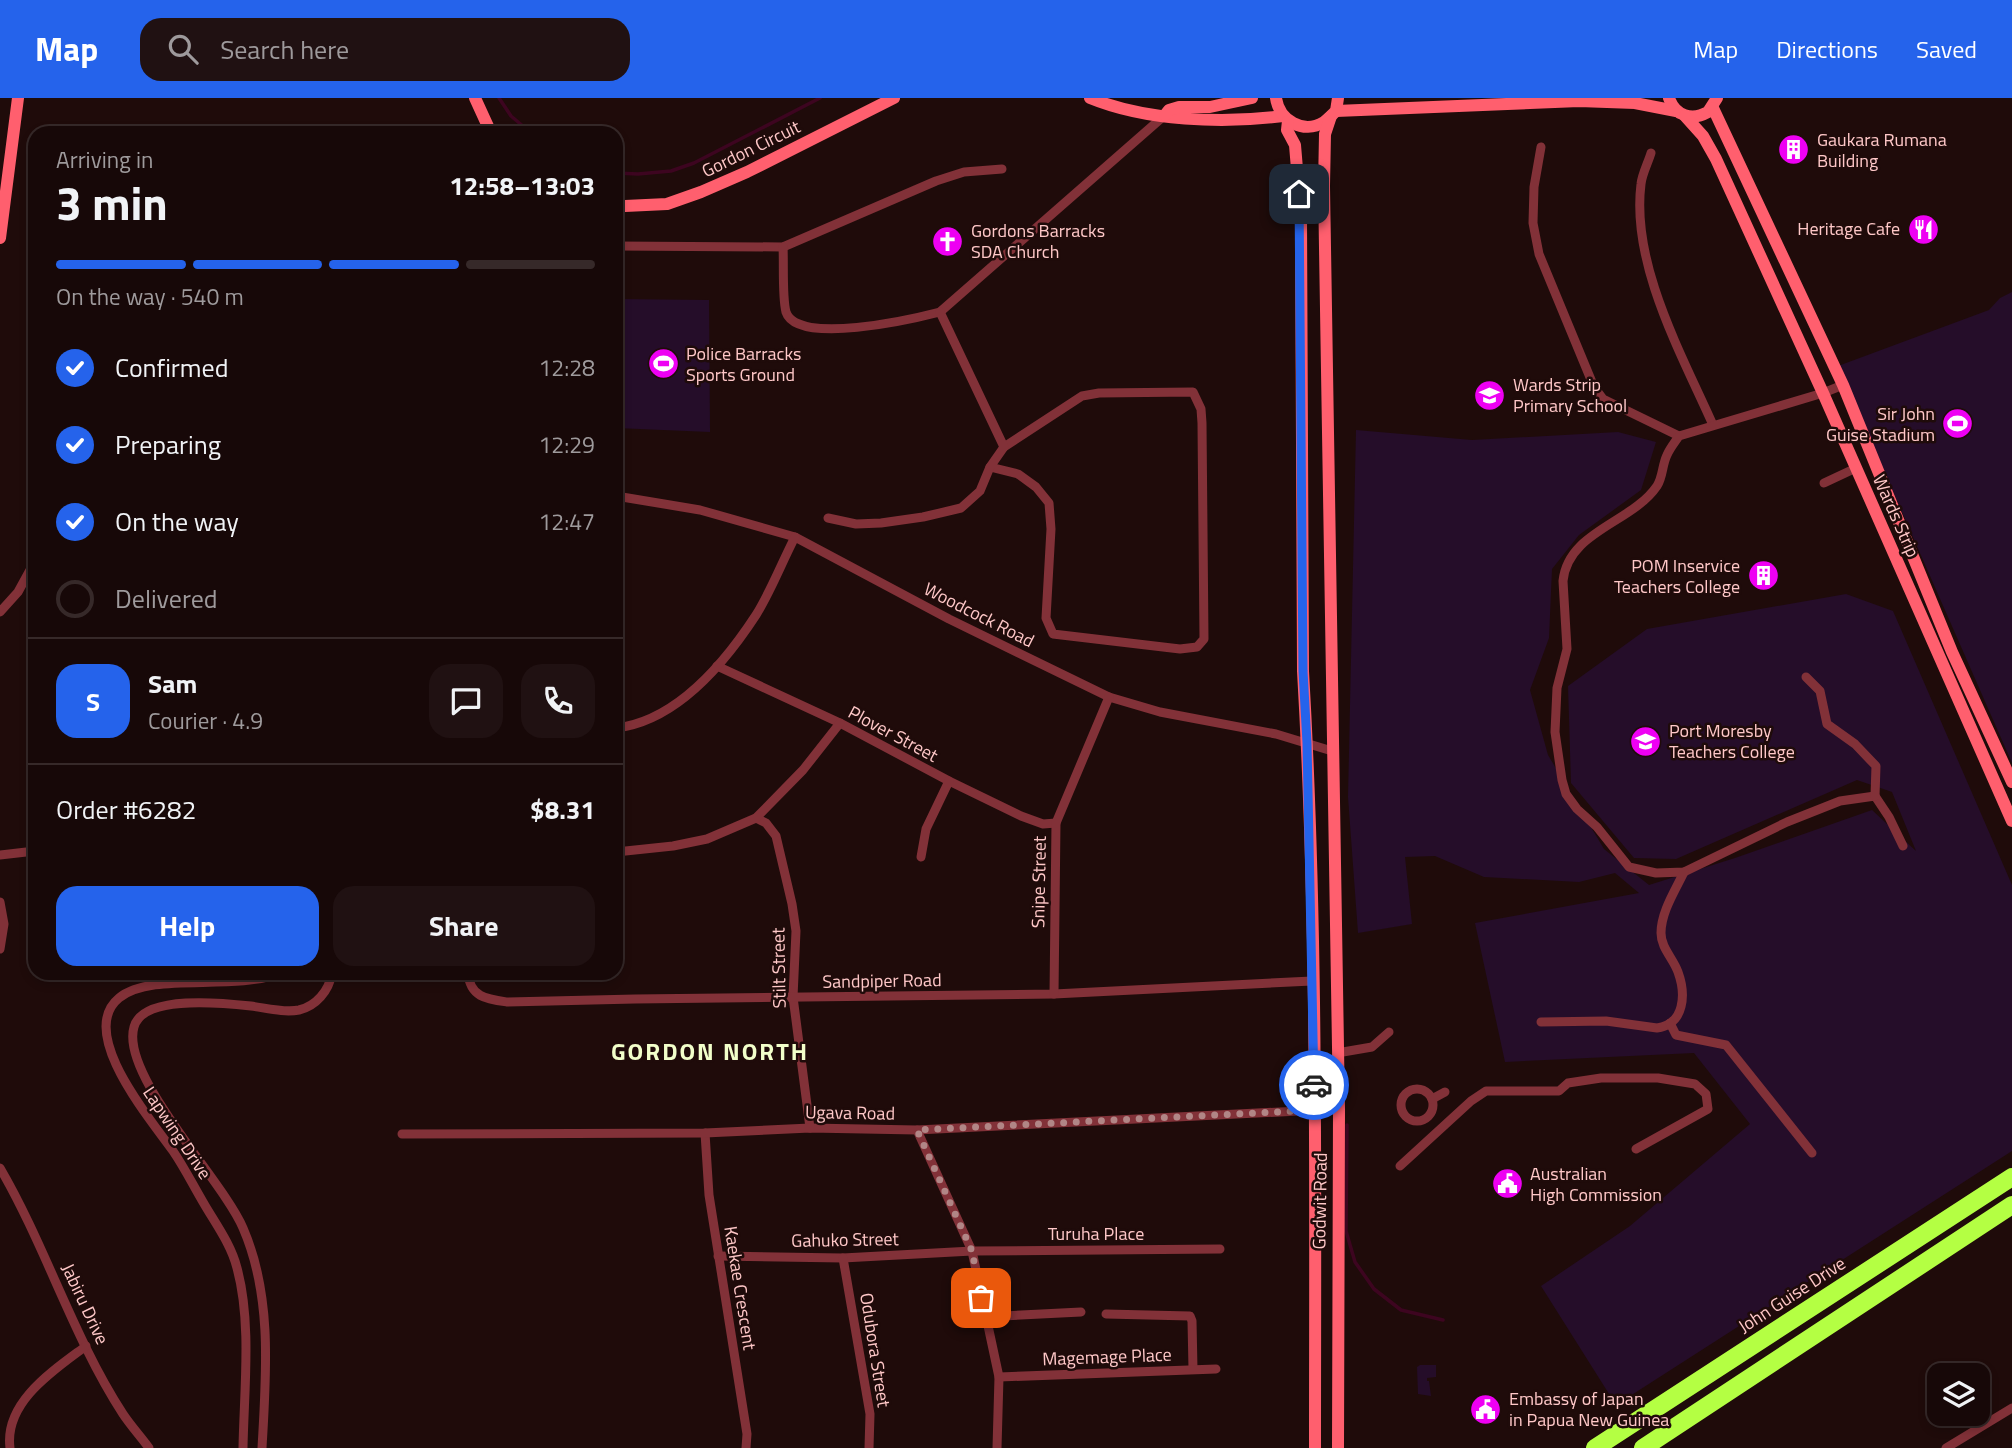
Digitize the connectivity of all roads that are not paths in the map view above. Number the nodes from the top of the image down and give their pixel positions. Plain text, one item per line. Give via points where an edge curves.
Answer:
1 (18, 98) edge
2 (475, 98) edge
3 (894, 98) edge
4 (1090, 98) edge
5 (1252, 98) edge
6 (1276, 98) edge
7 (1669, 98) edge
8 (1717, 101) edge
9 (1335, 108) edge
10 (1681, 113) junction
11 (1165, 115) junction
12 (1286, 118) junction
13 (488, 126) edge
14 (1541, 147) dead end
15 (1651, 153) dead end
16 (1002, 169) dead end
17 (623, 206) edge
18 (0, 238) edge
19 (623, 246) edge
20 (783, 247) junction
21 (940, 312) junction
22 (1843, 385) junction
23 (1824, 393) junction
24 (1713, 425) junction
25 (1679, 436) junction
26 (1004, 447) junction
27 (990, 467) junction
28 (1856, 468) junction
29 (1824, 483) dead end
30 (623, 497) edge
31 (828, 518) dead end
32 (795, 537) junction
33 (28, 574) edge
34 (0, 612) edge
35 (718, 666) junction
36 (1806, 677) dead end
37 (1109, 696) junction
38 (840, 723) junction
39 (623, 727) edge
40 (1307, 743) junction
41 (1332, 751) junction
42 (949, 781) junction
43 (2012, 782) edge
44 (1875, 796) junction
45 (756, 818) junction
46 (2012, 821) edge
47 (1056, 823) junction
48 (1903, 846) dead end
49 (623, 851) edge
50 (28, 852) edge
51 (0, 855) edge
52 (921, 857) dead end
53 (1684, 872) junction
54 (0, 902) edge
55 (0, 948) edge
56 (256, 980) edge
57 (329, 980) edge
58 (469, 980) edge
59 (1312, 981) junction
60 (1054, 995) junction
61 (793, 998) junction
62 (1541, 1022) dead end
63 (1670, 1023) junction
64 (1389, 1032) dead end
65 (1337, 1053) junction
66 (1446, 1092) dead end
67 (1432, 1099) junction
68 (1339, 1109) junction
69 (1315, 1110) junction
70 (1425, 1119) junction
71 (810, 1128) junction
72 (917, 1130) junction
73 (1438, 1130) junction
74 (705, 1133) junction
75 (402, 1134) dead end
76 (1636, 1149) dead end
77 (1812, 1153) dead end
78 (1400, 1166) dead end
79 (0, 1168) edge
80 (2012, 1177) edge
81 (2012, 1205) edge
82 (1220, 1249) dead end
83 (972, 1251) junction
84 (718, 1256) junction
85 (843, 1258) junction
86 (1081, 1312) dead end
87 (1105, 1314) dead end
88 (984, 1317) junction
89 (86, 1346) junction
90 (1193, 1369) junction
91 (1216, 1369) dead end
92 (999, 1377) junction
93 (2012, 1408) edge
94 (10, 1448) edge
95 (149, 1448) edge
96 (243, 1448) edge
97 (262, 1448) edge
98 (746, 1448) edge
99 (869, 1448) edge
100 (997, 1448) edge
101 (1315, 1448) edge
102 (1338, 1448) edge
103 (1595, 1448) edge
104 (1643, 1448) edge
105 (1946, 1448) edge

1 - 18 main road
2 - 13 main road
3 - 17 main road, Gordon Circuit via 701,192 667,204
4 - 11 main road
5 - 11 main road via 1210,107 1179,107
6 - 12 main road, Godwit Road
7 - 10 main road, Wards Strip
8 - 10 main road via 1703,115
8 - 22 main road, Wards Strip
9 - 10 main road via 1579,102 1634,103
9 - 12 main road via 1315,126
9 - 41 main road, Godwit Road via 1325,134 1324,186
10 - 23 main road, Wards Strip via 1703,136 1716,159
11 - 12 main road via 1243,121
11 - 21 street
12 - 40 main road, Godwit Road via 1295,145 1301,217
14 - 25 street via 1534,187 1539,254 1594,387 1603,399
15 - 24 street via 1641,182 1640,229 1654,285
16 - 20 street via 964,172 936,181
19 - 20 street
20 - 21 street via 786,313 795,323 838,329
21 - 26 street
22 - 23 street
22 - 43 main road, Wards Strip via 1952,652
23 - 24 street
23 - 28 main road, Wards Strip
24 - 25 street
25 - 53 street via 1658,484 1646,498 1586,542 1564,570 1567,649 1557,688 1555,732 1566,793 1629,867 1656,873
26 - 27 street
26 - 27 street via 1082,396 1194,392 1202,423 1203,639 1197,647 1180,649 1053,634 1046,618 1049,503 1018,474
27 - 31 street via 980,491 961,508 881,523
28 - 29 street
28 - 46 main road, Wards Strip
30 - 32 street, Woodcock Road via 700,510
32 - 35 street via 756,614
32 - 37 street, Woodcock Road via 949,619
33 - 34 street
35 - 38 street, Plover Street
35 - 39 street via 662,713
36 - 44 street via 1820,691 1828,724 1876,766
37 - 40 street, Woodcock Road via 1160,712
37 - 47 street, Snipe Street
38 - 42 street, Plover Street
38 - 45 street
40 - 41 street, Woodcock Road
40 - 59 main road, Godwit Road
41 - 65 main road, Godwit Road
42 - 47 street, Plover Street via 1034,821
42 - 52 street via 926,830
44 - 48 street
44 - 53 street via 1840,801 1787,821
45 - 49 street via 707,839
45 - 61 street, Stilt Street via 776,836 786,873 796,932
47 - 60 street, Snipe Street
50 - 51 street
53 - 63 street via 1661,928 1682,991 1680,1013
54 - 55 street via 4,924
56 - 96 street, Lapwing Drive via 137,987 111,1006 107,1027 124,1082 174,1153 237,1266 245,1312
57 - 97 street via 320,998 299,1010 173,1004 140,1015 133,1031 136,1057 150,1091 224,1192 244,1228 256,1266 265,1319
58 - 61 street, Sandpiper Road via 473,992 507,1002
59 - 60 street, Sandpiper Road
59 - 69 main road, Godwit Road
60 - 61 street, Sandpiper Road
61 - 71 street, Stilt Street
62 - 63 street via 1606,1021 1657,1028
63 - 77 street via 1676,1035 1726,1045
64 - 65 street via 1372,1047
65 - 68 main road, Godwit Road
66 - 67 street
67 - 70 street via 1433,1108
67 - 70 street via 1421,1089 1410,1090 1403,1097 1405,1116
68 - 69 street, Ugava Road
68 - 102 main road, Godwit Road
69 - 72 street, Ugava Road
69 - 101 main road, Godwit Road
70 - 73 street
71 - 72 street, Ugava Road
71 - 74 street, Ugava Road
72 - 83 street
73 - 76 street via 1486,1091 1559,1091 1568,1083 1601,1078 1647,1078 1695,1084 1706,1094 1708,1109
73 - 78 street
74 - 75 street, Ugava Road
74 - 84 street, Kaekae Crescent
79 - 89 street, Jabiru Drive
80 - 103 highway, John Guise Drive
81 - 104 highway
82 - 83 street, Turuha Place
83 - 85 street, Gahuko Street
83 - 88 street
84 - 85 street, Gahuko Street
84 - 98 street, Kaekae Crescent
85 - 99 street, Odubora Street via 870,1414
86 - 88 street
87 - 90 street via 1190,1316
88 - 92 street
89 - 94 street via 26,1398 13,1420
89 - 95 street, Jabiru Drive via 123,1413
90 - 91 street, Magemage Place
90 - 92 street, Magemage Place
92 - 100 street
93 - 105 street

